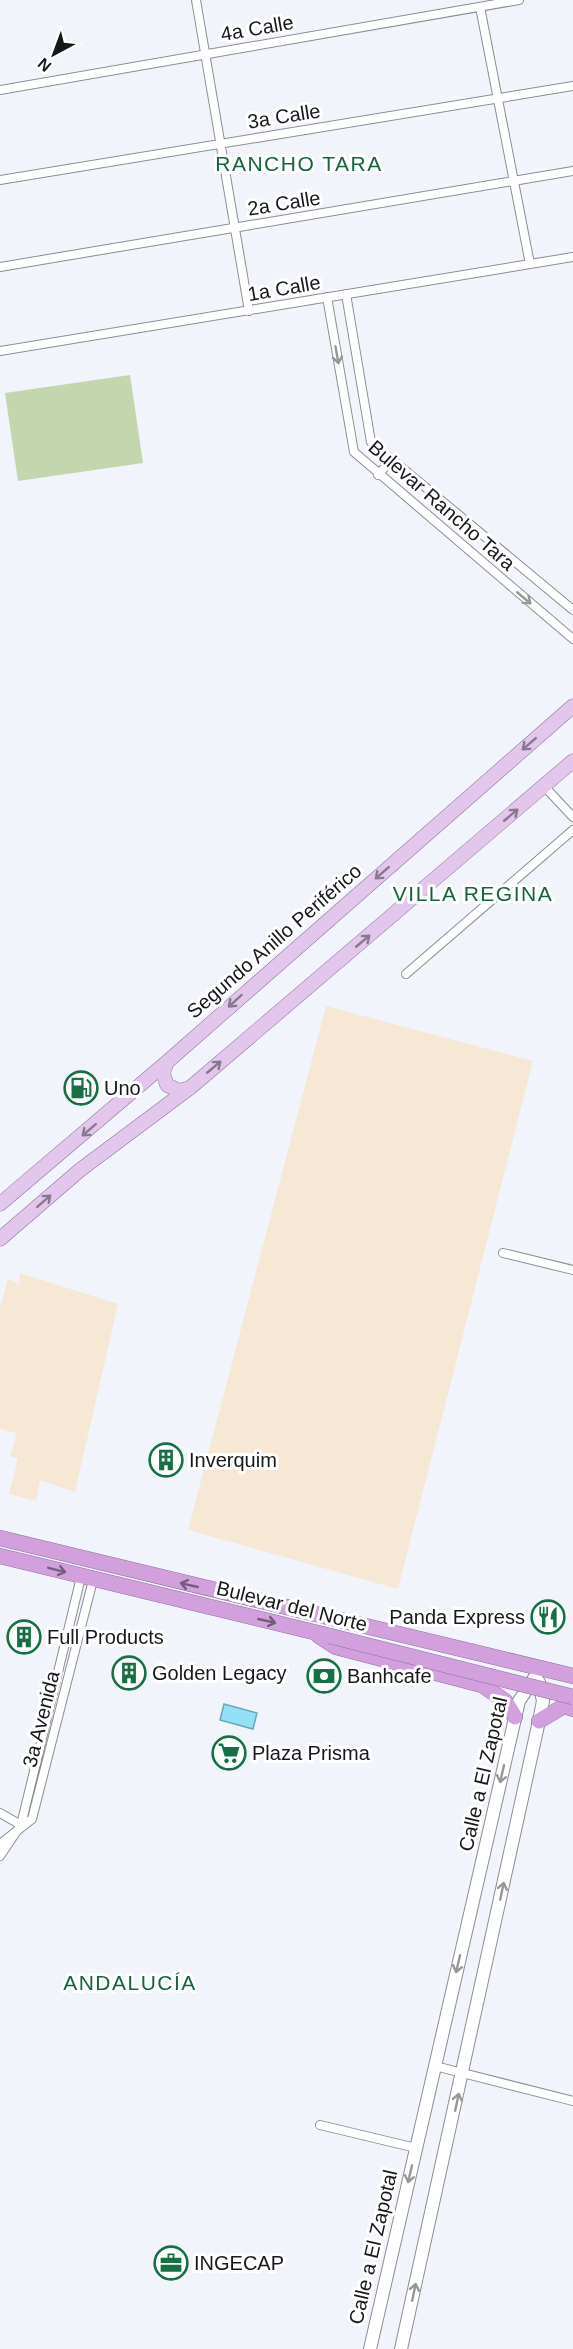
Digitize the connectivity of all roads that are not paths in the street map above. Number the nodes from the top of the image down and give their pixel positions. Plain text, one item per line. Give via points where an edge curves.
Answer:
1 (195, 0) edge
2 (519, 0) edge
3 (480, 7) junction
4 (205, 54) junction
5 (573, 86) edge
6 (0, 90) edge
7 (497, 98) junction
8 (220, 144) junction
9 (573, 171) edge
10 (0, 180) edge
11 (513, 181) junction
12 (235, 228) junction
13 (573, 257) edge
14 (530, 264) junction
15 (0, 267) edge
16 (346, 294) junction
17 (327, 297) junction
18 (249, 311) junction
19 (0, 351) edge
20 (391, 460) junction
21 (378, 475) junction
22 (573, 610) edge
23 (573, 639) edge
24 (573, 706) edge
25 (573, 761) edge
26 (544, 786) junction
27 (573, 817) edge
28 (573, 830) edge
29 (406, 974) dead end
30 (167, 1062) junction
31 (191, 1087) junction
32 (0, 1204) edge
33 (0, 1239) edge
34 (503, 1253) dead end
35 (573, 1270) edge
36 (0, 1538) edge
37 (0, 1556) edge
38 (87, 1578) junction
39 (357, 1624) junction
40 (314, 1632) junction
41 (509, 1667) junction
42 (537, 1674) junction
43 (569, 1680) edge
44 (496, 1693) junction
45 (570, 1704) edge
46 (515, 1717) junction
47 (539, 1722) junction
48 (0, 1813) edge
49 (21, 1825) junction
50 (0, 1844) edge
51 (0, 1856) edge
52 (435, 2066) junction
53 (463, 2073) junction
54 (573, 2101) edge
55 (320, 2125) dead end
56 (416, 2148) junction
57 (370, 2349) edge
58 (401, 2349) edge

1 - 4 street
2 - 3 street, 4a Calle
3 - 4 street, 4a Calle
3 - 7 street
4 - 6 street, 4a Calle
4 - 8 street
5 - 7 street, 3a Calle
7 - 8 street, 3a Calle
7 - 11 street
8 - 10 street, 3a Calle
8 - 12 street
9 - 11 street, 2a Calle
11 - 12 street, 2a Calle
11 - 14 street
12 - 15 street, 2a Calle
12 - 18 street
13 - 14 street, 1a Calle
14 - 16 street, 1a Calle
16 - 17 street, 1a Calle
16 - 20 street, Bulevar Rancho Tara via 371,442
17 - 18 street, 1a Calle
17 -> 21 street, Bulevar Rancho Tara via 354,452
18 - 19 street, 1a Calle
20 - 21 street
20 - 22 street, Bulevar Rancho Tara
21 -> 23 street, Bulevar Rancho Tara
24 -> 30 main road, Segundo Anillo Periférico
25 - 26 main road
26 - 27 street
31 -> 26 main road
28 - 29 street
30 - 31 main road via 163,1073 167,1085 178,1090
30 -> 32 main road, Segundo Anillo Periférico
33 -> 31 main road via 80,1170
34 - 35 street
39 -> 36 highway, Bulevar del Norte
37 -> 38 highway, Bulevar del Norte
38 -> 40 highway, Bulevar del Norte
38 - 49 street, 3a Avenida
39 - 41 highway via 363,1629
39 - 43 highway, Bulevar del Norte
40 - 44 highway via 336,1647 482,1685
40 - 45 highway, Bulevar del Norte, bridge
41 - 42 highway
41 - 44 highway via 516,1678 514,1687
42 - 43 highway
42 - 46 street, Calle a El Zapotal via 520,1695
42 - 47 street via 543,1701
43 - 45 highway via 552,1688 551,1697
44 - 46 highway
45 - 47 highway
46 -> 52 street, Calle a El Zapotal
53 -> 47 street
48 - 49 street
49 - 50 street
49 - 51 street
52 - 53 street
52 - 56 street, Calle a El Zapotal
53 - 54 street
58 -> 53 street
55 - 56 street
56 -> 57 street, Calle a El Zapotal

